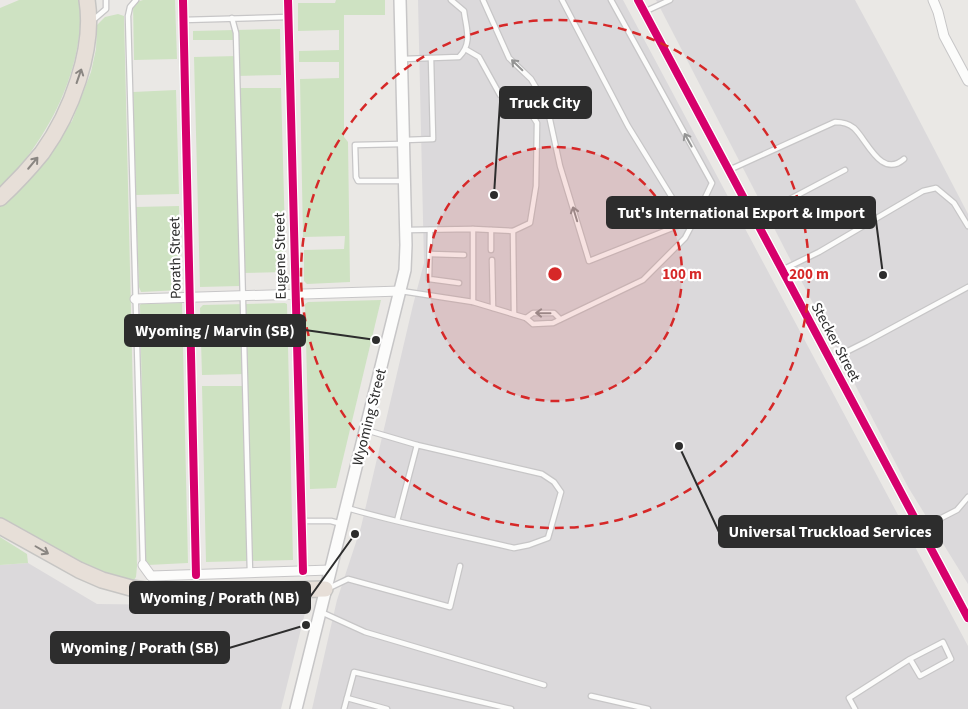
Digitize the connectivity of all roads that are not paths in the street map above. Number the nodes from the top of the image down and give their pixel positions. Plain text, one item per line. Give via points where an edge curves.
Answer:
1 (87, 0) edge
2 (106, 0) edge
3 (136, 0) edge
4 (183, 0) edge
5 (288, 0) edge
6 (400, 0) edge
7 (451, 0) edge
8 (483, 0) edge
9 (562, 0) edge
10 (611, 0) edge
11 (638, 0) edge
12 (670, 0) edge
13 (933, 0) edge
14 (644, 12) junction
15 (288, 17) junction
16 (232, 18) junction
17 (183, 20) junction
18 (89, 24) junction
19 (467, 50) junction
20 (431, 58) junction
21 (402, 60) junction
22 (968, 81) edge
23 (404, 142) junction
24 (904, 159) dead end
25 (729, 170) junction
26 (845, 170) dead end
27 (405, 181) junction
28 (0, 198) edge
29 (754, 218) junction
30 (696, 219) junction
31 (687, 222) junction
32 (968, 226) edge
33 (406, 230) junction
34 (430, 230) junction
35 (473, 230) junction
36 (491, 230) junction
37 (514, 231) junction
38 (492, 250) dead end
39 (430, 254) junction
40 (464, 255) dead end
41 (492, 260) dead end
42 (782, 270) junction
43 (459, 283) dead end
44 (968, 286) edge
45 (401, 291) junction
46 (295, 294) junction
47 (244, 296) junction
48 (190, 298) junction
49 (135, 299) junction
50 (473, 302) junction
51 (492, 308) junction
52 (514, 314) junction
53 (526, 318) junction
54 (560, 319) junction
55 (830, 360) junction
56 (366, 430) junction
57 (417, 445) junction
58 (968, 496) edge
59 (346, 508) junction
60 (301, 521) junction
61 (397, 521) junction
62 (342, 524) junction
63 (0, 526) edge
64 (920, 529) junction
65 (143, 565) joint
66 (460, 566) dead end
67 (330, 570) junction
68 (303, 571) junction
69 (250, 573) junction
70 (196, 575) junction
71 (325, 589) junction
72 (320, 611) junction
73 (967, 615) edge
74 (910, 659) junction
75 (544, 685) dead end
76 (591, 696) dead end
77 (347, 698) junction
78 (627, 707) edge
79 (296, 709) edge
80 (344, 709) edge
81 (387, 709) edge
82 (511, 709) edge
83 (648, 709) edge
84 (856, 709) edge

1 - 18 highway
2 - 18 lane via 106,9
3 - 49 lane via 128,16
4 - 17 street, Porath Street
5 - 15 street, Eugene Street
6 - 21 main road, Wyoming Street
7 - 19 lane via 464,10
31 -> 8 lane via 589,261 560,166 547,106 531,78 509,58
9 - 31 lane via 628,126
30 -> 10 lane via 712,183
11 - 14 street, Stecker Street
12 - 14 lane
13 - 22 street via 944,36
14 - 25 street, Stecker Street
15 - 16 lane
15 - 46 street, Eugene Street
16 - 17 lane
16 - 47 lane via 236,33
17 - 48 street, Porath Street
28 -> 18 highway via 42,152 60,122 83,66
19 - 20 lane via 459,57
19 - 37 lane via 479,56 500,95 525,104 537,123 536,186 530,223
20 - 21 lane
20 - 23 lane via 434,139
21 - 23 main road, Wyoming Street
23 - 27 main road, Wyoming Street
23 - 27 lane via 355,145 358,181
24 - 25 lane via 890,165 870,150 854,128 844,122 835,122
25 - 29 street, Stecker Street
26 - 29 lane
27 - 33 main road, Wyoming Street
29 - 42 street, Stecker Street
30 - 31 lane
30 - 54 lane via 685,238 643,280
32 - 42 lane via 954,203 936,188 923,191
33 - 34 lane
33 - 45 main road, Wyoming Street
34 - 35 lane
34 - 39 lane
35 - 36 lane
35 - 50 lane
36 - 37 lane
36 - 38 lane
37 - 52 lane
39 - 40 lane
39 - 43 lane via 429,278
41 - 51 lane
42 - 55 street, Stecker Street
44 - 55 lane
45 - 46 street
45 - 50 lane
45 - 56 main road, Wyoming Street
46 - 47 street
46 - 60 street, Eugene Street
47 - 48 street
47 - 69 lane
48 - 49 street
48 - 70 street, Porath Street
49 - 65 lane
50 - 51 lane
51 - 52 lane
52 - 53 lane
53 - 54 lane via 533,324 553,323
54 -> 53 lane via 554,313 533,313
55 - 64 street, Stecker Street
56 - 57 lane
56 - 59 main road, Wyoming Street
57 - 61 lane
57 - 61 lane via 542,474 561,492 548,538 514,548
58 - 64 lane via 957,510
59 - 61 lane
59 - 62 main road, Wyoming Street
60 - 62 lane
60 - 68 street, Eugene Street
62 - 67 main road, Wyoming Street
63 -> 71 highway via 67,564 102,580 131,588 169,593
64 - 73 street, Stecker Street
65 - 70 street via 151,576
66 - 71 lane via 450,607 348,579
67 - 68 street
67 - 71 main road, Wyoming Street
68 - 69 street
69 - 70 street
71 - 72 main road, Wyoming Street
72 - 75 lane via 365,632
72 - 79 main road, Wyoming Street
74 - 74 lane via 943,642 951,659 920,676
74 - 84 lane via 850,698
76 - 78 lane
77 - 80 lane
77 - 81 lane
77 - 82 lane via 354,672
78 - 83 lane

